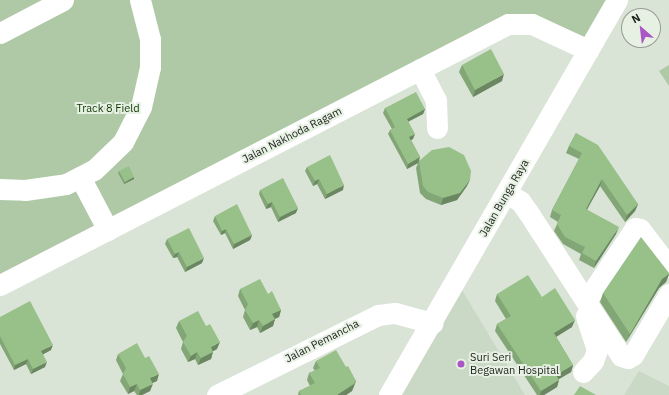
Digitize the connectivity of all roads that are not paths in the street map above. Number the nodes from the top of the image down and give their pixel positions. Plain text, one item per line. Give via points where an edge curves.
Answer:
1 (63, 0) edge
2 (140, 0) edge
3 (617, 0) edge
4 (0, 33) edge
5 (588, 50) junction
6 (420, 69) junction
7 (438, 128) dead end
8 (80, 177) junction
9 (0, 189) edge
10 (507, 194) junction
11 (108, 230) junction
12 (669, 267) edge
13 (0, 285) edge
14 (581, 293) junction
15 (669, 294) edge
16 (433, 323) junction
17 (583, 372) dead end
18 (392, 394) edge
19 (217, 395) edge

1 - 4 street
2 - 8 street via 152,53 141,107 131,129 114,152 94,170
3 - 5 street, Jalan Bunga Raya
5 - 6 street, Jalan Nakhoda Ragam via 537,26 514,23
5 - 10 street, Jalan Bunga Raya
6 - 7 street via 436,100
6 - 11 street, Jalan Nakhoda Ragam
8 - 9 street via 66,184 46,188
8 - 11 street
10 - 14 street via 520,201
10 - 16 street, Jalan Bunga Raya
11 - 13 street, Jalan Nakhoda Ragam
12 - 14 street via 640,229 635,228
14 - 15 street via 621,356 628,358 633,355
14 - 17 street via 597,350 594,361
16 - 18 street, Jalan Bunga Raya
16 - 19 street, Jalan Pemancha via 395,314 378,315

